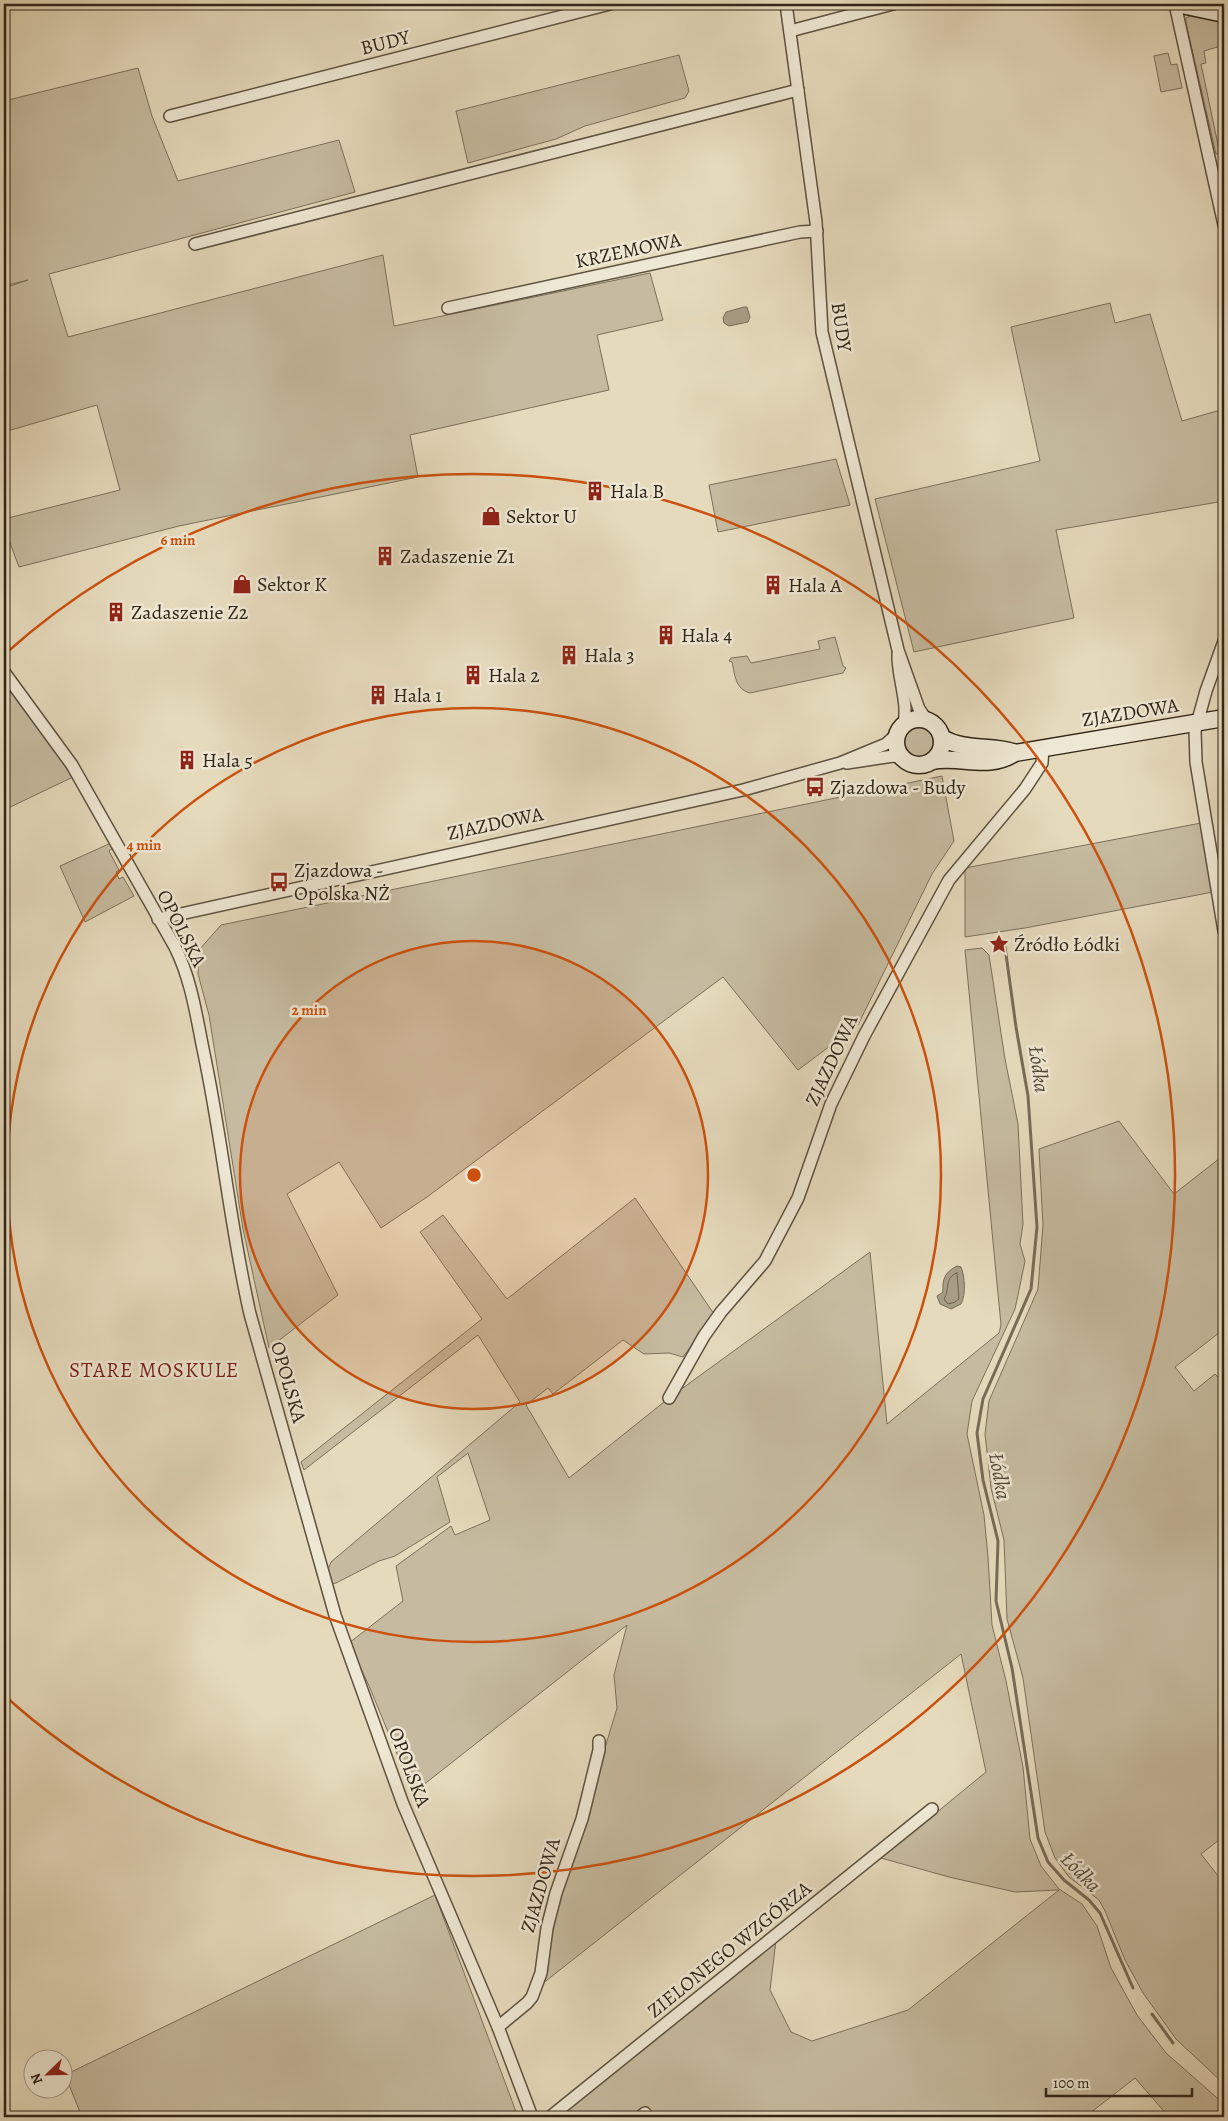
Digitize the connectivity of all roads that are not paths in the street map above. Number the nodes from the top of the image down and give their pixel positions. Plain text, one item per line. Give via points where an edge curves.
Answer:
1 (610, 4) edge
2 (786, 4) edge
3 (893, 4) edge
4 (1176, 4) edge
5 (1224, 14) edge
6 (790, 31) junction
7 (798, 90) junction
8 (170, 116) dead end
9 (1224, 225) edge
10 (817, 231) junction
11 (195, 244) dead end
12 (448, 308) dead end
13 (1224, 642) edge
14 (898, 650) junction
15 (4, 672) edge
16 (1224, 718) edge
17 (926, 720) junction
18 (1197, 723) junction
19 (900, 730) junction
20 (942, 738) junction
21 (1043, 748) junction
22 (1015, 753) junction
23 (903, 758) junction
24 (932, 761) junction
25 (840, 763) junction
26 (158, 919) junction
27 (1224, 931) edge
28 (668, 1398) dead end
29 (599, 1741) dead end
30 (932, 1809) dead end
31 (498, 2027) junction
32 (532, 2117) edge
33 (550, 2117) edge

1 - 8 street, BUDY
2 - 6 street, BUDY
3 - 6 street
4 - 5 street
4 - 9 street
6 - 7 street, BUDY
7 - 10 street, BUDY
7 - 11 street
10 - 12 street, KRZEMOWA
10 - 14 street, BUDY via 819,307 824,342
13 - 18 street
14 - 17 street, BUDY
14 - 19 street, BUDY via 897,667 905,713
15 - 26 street, OPOLSKA via 72,765
16 - 18 street, ZJAZDOWA
17 - 19 street via 911,720
17 - 20 street via 935,725
18 - 21 street, ZJAZDOWA
18 - 27 street via 1194,736 1196,762
19 - 23 street via 898,750
19 - 25 street, ZJAZDOWA via 886,744
20 - 22 street, ZJAZDOWA via 970,748
20 - 24 street via 942,749
21 - 22 street, ZJAZDOWA
21 - 28 street, ZJAZDOWA via 1042,763 1025,789 949,880 831,1104 798,1198 769,1253 704,1336
22 - 24 street, ZJAZDOWA via 1005,760 991,762
23 - 24 street via 917,765
23 - 25 street, ZJAZDOWA via 893,756
25 - 26 street, ZJAZDOWA via 727,794
26 - 31 street, OPOLSKA via 187,974 209,1076 244,1290 334,1615 403,1804
29 - 31 street, ZJAZDOWA via 582,1818 556,1893 532,1997
30 - 33 street, ZIELONEGO WZGÓRZA
31 - 32 street, OPOLSKA

